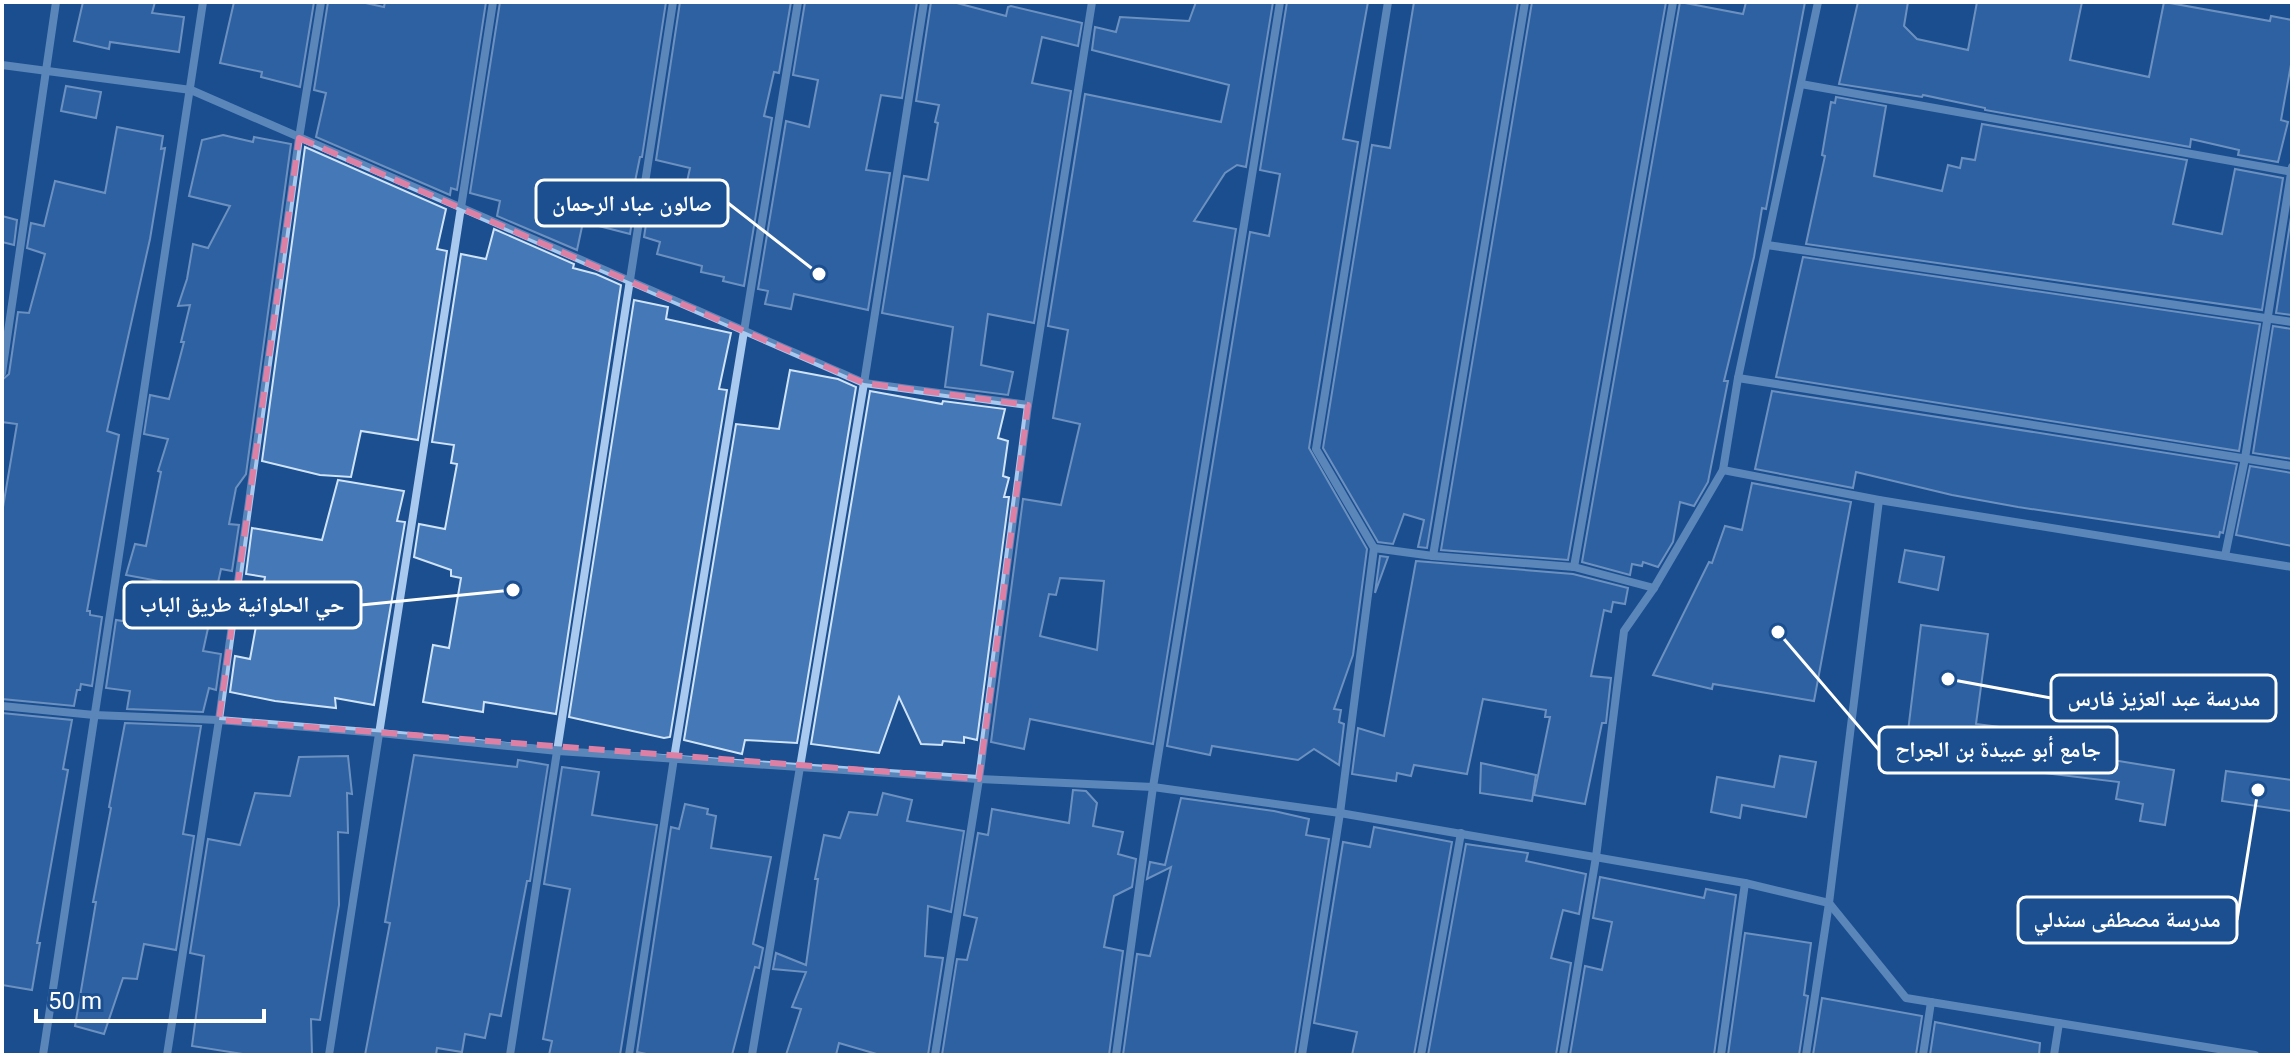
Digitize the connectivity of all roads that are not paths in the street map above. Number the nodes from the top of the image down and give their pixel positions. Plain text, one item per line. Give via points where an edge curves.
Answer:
1 (56, 2) edge
2 (203, 2) edge
3 (321, 2) edge
4 (493, 2) edge
5 (673, 2) edge
6 (798, 2) edge
7 (924, 2) edge
8 (1092, 2) edge
9 (1280, 2) edge
10 (1388, 2) edge
11 (1525, 2) edge
12 (1673, 2) edge
13 (1818, 2) edge
14 (2, 65) edge
15 (46, 71) junction
16 (1801, 84) junction
17 (191, 90) junction
18 (299, 138) junction
19 (2292, 170) edge
20 (461, 209) junction
21 (1767, 245) junction
22 (630, 282) junction
23 (2267, 318) junction
24 (2292, 322) edge
25 (742, 330) junction
26 (2, 373) edge
27 (1738, 378) junction
28 (864, 383) junction
29 (1028, 405) junction
30 (2245, 458) junction
31 (2292, 466) edge
32 (1723, 470) junction
33 (1879, 500) junction
34 (1374, 548) junction
35 (1433, 556) junction
36 (2225, 556) junction
37 (1574, 567) junction
38 (2292, 567) edge
39 (1654, 588) junction
40 (2, 706) edge
41 (94, 715) junction
42 (219, 720) junction
43 (380, 733) junction
44 (558, 751) junction
45 (674, 758) junction
46 (800, 766) junction
47 (979, 779) junction
48 (1153, 787) junction
49 (1340, 813) junction
50 (1461, 833) junction
51 (1596, 857) junction
52 (1745, 883) junction
53 (1829, 903) junction
54 (1931, 1002) junction
55 (2059, 1023) junction
56 (2206, 1051) edge
57 (43, 1055) edge
58 (167, 1055) edge
59 (329, 1055) edge
60 (510, 1055) edge
61 (629, 1055) edge
62 (752, 1055) edge
63 (935, 1055) edge
64 (1116, 1055) edge
65 (1302, 1055) edge
66 (1421, 1055) edge
67 (1563, 1055) edge
68 (1721, 1055) edge
69 (1806, 1055) edge
70 (1923, 1055) edge
71 (2054, 1055) edge
72 (2255, 1055) edge

1 - 15 street
2 - 17 street
3 - 18 street
4 - 20 street
5 - 22 street
6 - 25 street
7 - 28 street
8 - 29 street
9 - 48 street
10 - 34 street via 1316,449
11 - 35 street
12 - 37 street
13 - 16 street
14 - 15 street
15 - 17 street
15 - 26 street
16 - 19 street
16 - 21 street
17 - 18 street
17 - 41 street
18 - 20 street
18 - 42 street
19 - 23 street
20 - 22 street
20 - 43 street
21 - 23 street
21 - 27 street
22 - 25 street
22 - 44 street
23 - 24 street
23 - 30 street
25 - 28 street
25 - 45 street
27 - 30 street
27 - 32 street
28 - 29 street
28 - 46 street
29 - 47 street
30 - 31 street
30 - 36 street
32 - 33 street
32 - 39 street
33 - 36 street
33 - 53 street
34 - 35 street
34 - 49 street
35 - 37 street
36 - 38 street
37 - 39 street
39 - 51 street via 1624,631
40 - 41 street
41 - 42 street
41 - 57 street
42 - 43 street
42 - 58 street
43 - 44 street
43 - 59 street
44 - 45 street
44 - 60 street
45 - 46 street
45 - 61 street
46 - 47 street
46 - 62 street
47 - 48 street
47 - 63 street
48 - 49 street
48 - 64 street
49 - 50 street
49 - 65 street
50 - 51 street
50 - 66 street
51 - 52 street
51 - 67 street
52 - 53 street
52 - 68 street
53 - 54 street via 1906,998
53 - 69 street
54 - 55 street
54 - 70 street
55 - 56 street
55 - 71 street
56 - 72 street

